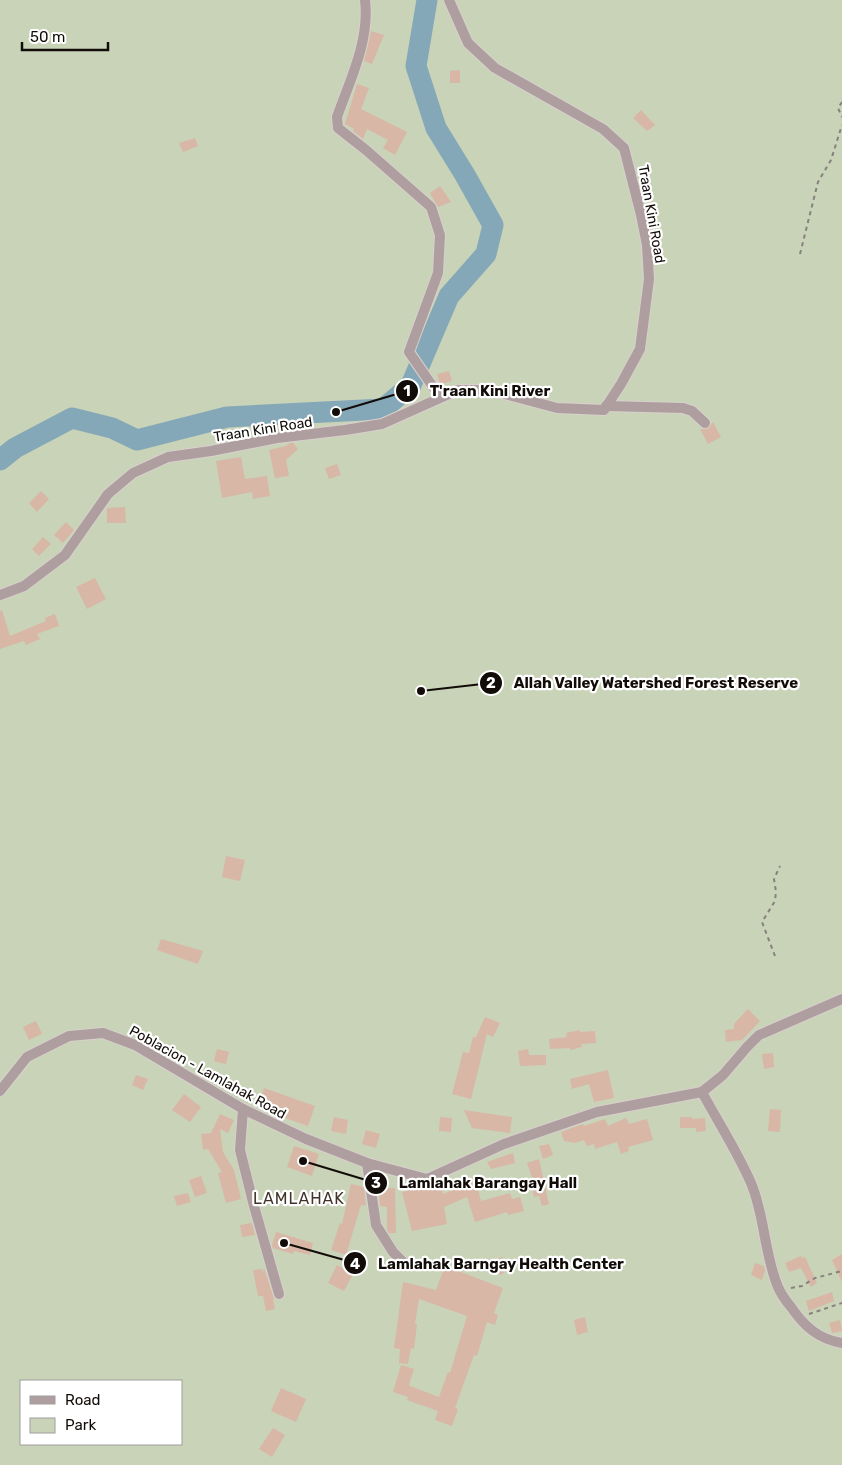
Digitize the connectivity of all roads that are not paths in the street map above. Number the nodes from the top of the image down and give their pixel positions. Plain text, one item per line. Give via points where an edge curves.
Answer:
1 (365, 0) edge
2 (449, 0) edge
3 (440, 397) junction
4 (606, 406) junction
5 (705, 423) dead end
6 (0, 596) edge
7 (842, 999) edge
8 (0, 1091) edge
9 (702, 1092) junction
10 (243, 1109) junction
11 (367, 1163) junction
12 (403, 1262) dead end
13 (279, 1294) dead end
14 (842, 1343) edge

1 - 3 street via 367,15 362,44 337,118 338,128 431,207 440,235 438,273 409,352
2 - 4 street, Traan Kini Road via 468,43 495,68 603,129 624,148 642,222 649,279 640,349
3 - 4 street, Traan Kini Road via 458,390 490,390 557,408 604,410
3 - 6 street, Traan Kini Road via 382,424 168,457 132,473 108,494 65,555 24,586
4 - 5 street via 683,408 692,411
7 - 9 street via 760,1035 723,1075
8 - 10 street, Poblacion - Lamlahak Road via 27,1056 69,1036 103,1033 135,1045
9 - 11 street, Poblacion - Lamlahak Road via 597,1112 504,1144 427,1179
9 - 14 street via 752,1185 778,1288 811,1331
10 - 11 street, Poblacion - Lamlahak Road
10 - 13 street via 240,1150
11 - 12 street via 376,1225

